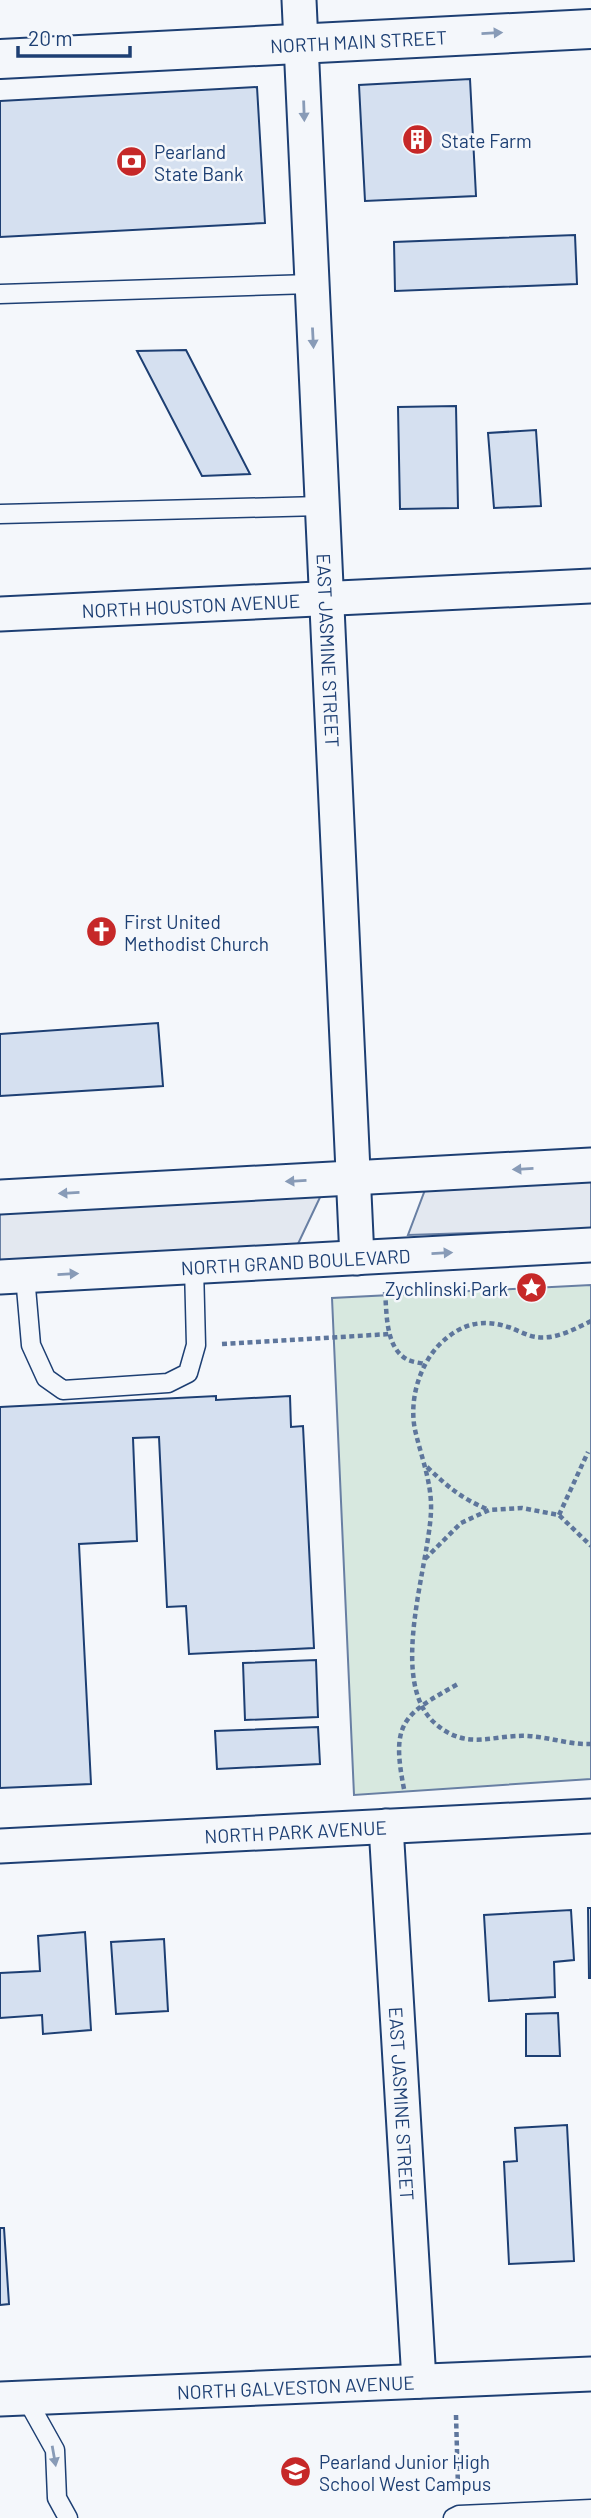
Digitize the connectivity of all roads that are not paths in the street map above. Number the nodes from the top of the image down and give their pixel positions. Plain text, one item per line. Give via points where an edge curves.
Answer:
1 (299, 0) edge
2 (591, 29) edge
3 (301, 43) junction
4 (0, 58) edge
5 (311, 284) junction
6 (0, 294) edge
7 (321, 506) junction
8 (0, 514) edge
9 (591, 586) edge
10 (325, 600) junction
11 (0, 614) edge
12 (591, 1165) edge
13 (353, 1178) junction
14 (0, 1197) edge
15 (591, 1245) edge
16 (369, 1257) junction
17 (194, 1267) junction
18 (13, 1277) edge
19 (591, 1816) edge
20 (398, 1826) junction
21 (0, 1846) edge
22 (591, 2374) edge
23 (419, 2381) junction
24 (13, 2399) edge
25 (591, 2509) edge
26 (456, 2517) edge
27 (68, 2518) edge

1 - 3 street, EAST JASMINE STREET
3 -> 2 main road, NORTH MAIN STREET
3 - 4 main road, NORTH MAIN STREET
3 -> 5 street, EAST JASMINE STREET
5 - 6 lane
5 -> 7 street, EAST JASMINE STREET
7 - 8 lane
7 - 10 street, EAST JASMINE STREET
9 - 10 street, NORTH HOUSTON AVENUE
10 - 11 street, NORTH HOUSTON AVENUE
10 - 13 street, EAST JASMINE STREET
12 -> 13 street
13 -> 14 street
13 - 16 street, EAST JASMINE STREET
16 -> 15 street, NORTH GRAND BOULEVARD
16 - 17 street, NORTH GRAND BOULEVARD
18 -> 17 street, NORTH GRAND BOULEVARD
17 - 18 lane via 196,1345 188,1373 168,1383 63,1390 46,1378 31,1345
19 - 20 street, NORTH PARK AVENUE
20 - 21 street, NORTH PARK AVENUE
20 - 23 street, EAST JASMINE STREET
22 - 23 street, NORTH GALVESTON AVENUE
23 - 24 street, NORTH GALVESTON AVENUE
24 -> 27 lane via 55,2450 57,2498
25 - 26 lane

